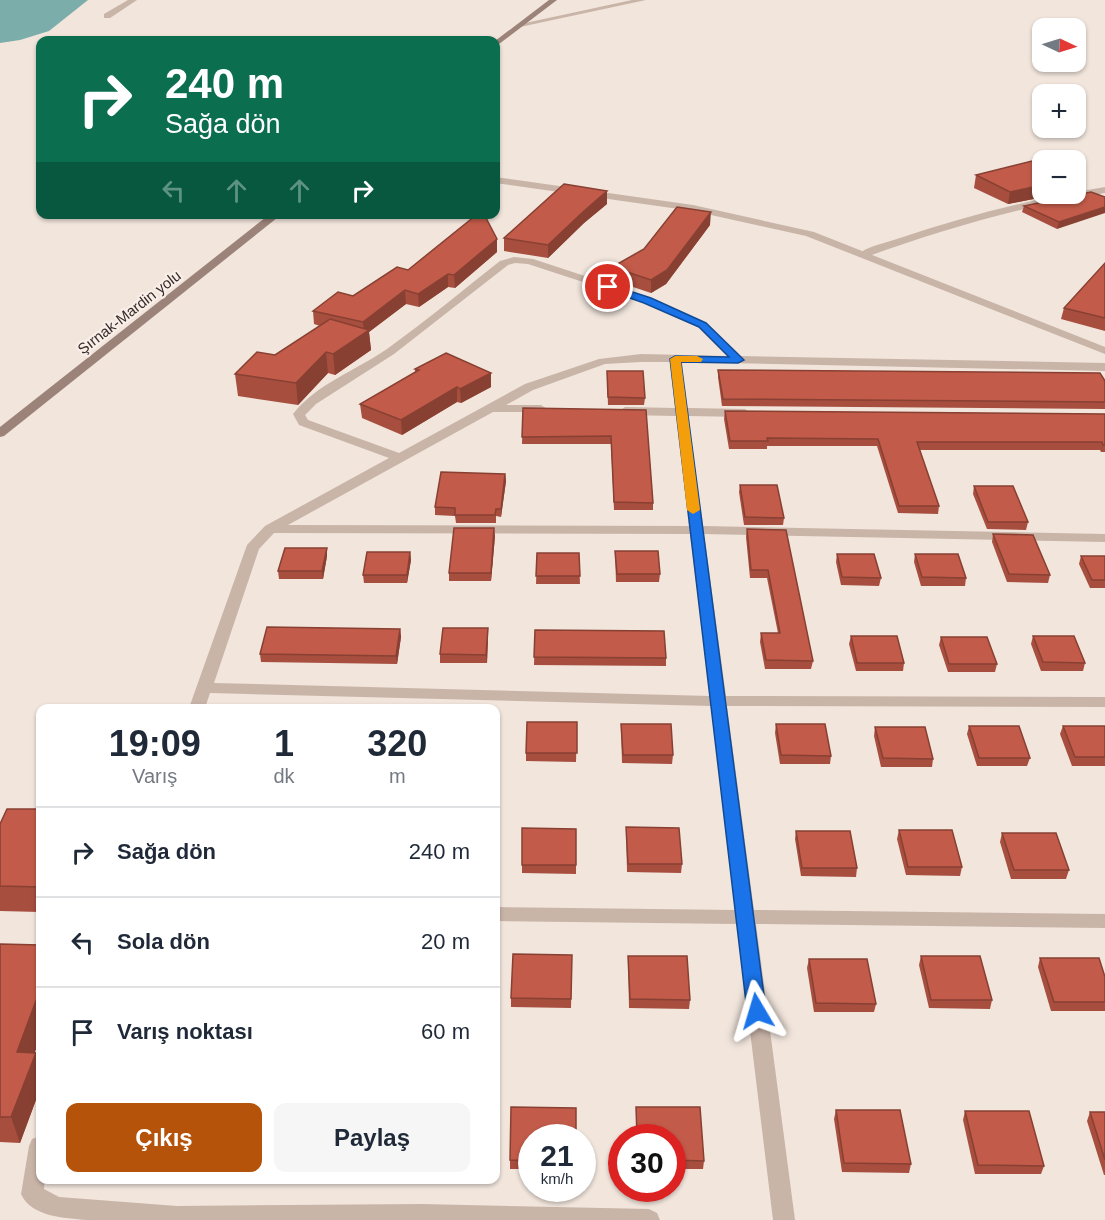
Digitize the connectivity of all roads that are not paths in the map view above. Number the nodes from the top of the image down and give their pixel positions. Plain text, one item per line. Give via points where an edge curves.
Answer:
1 (133, 0) edge
2 (553, 0) edge
3 (642, 0) edge
4 (107, 16) dead end
5 (520, 25) junction
6 (500, 41) edge
7 (500, 181) edge
8 (1105, 190) edge
9 (271, 219) edge
10 (862, 255) junction
11 (1105, 351) edge
12 (675, 359) junction
13 (738, 360) junction
14 (1105, 367) edge
15 (492, 408) junction
16 (551, 409) edge
17 (611, 411) edge
18 (682, 412) junction
19 (764, 413) edge
20 (0, 433) edge
21 (401, 458) junction
22 (270, 529) junction
23 (696, 530) junction
24 (1105, 538) edge
25 (205, 688) junction
26 (718, 701) junction
27 (1105, 702) edge
28 (199, 704) edge
29 (500, 914) edge
30 (744, 918) junction
31 (1105, 921) edge
32 (36, 1160) edge
33 (420, 1217) edge
34 (175, 1218) edge
35 (649, 1220) edge
36 (784, 1220) edge

1 - 4 street
2 - 5 main road
3 - 5 street
5 - 6 main road
7 - 10 street via 653,201 760,221 810,234
8 - 10 street via 927,231
9 - 20 main road, Şırnak-Mardin yolu
10 - 11 street
12 - 13 street
12 - 15 street via 603,361 529,387
12 - 18 street
13 - 14 street
13 - 21 street via 702,325 648,300 529,261 504,263 390,352 312,401 299,414 303,422
15 - 16 street
15 - 21 street
17 - 18 street
18 - 19 street
18 - 23 street
21 - 22 street
22 - 23 street
22 - 25 street via 252,548
23 - 24 street
23 - 26 street
25 - 26 street
25 - 28 street
26 - 27 street
26 - 30 street
29 - 30 street
30 - 31 street
30 - 36 street
32 - 34 street via 32,1194 56,1207
33 - 34 street
33 - 35 street

